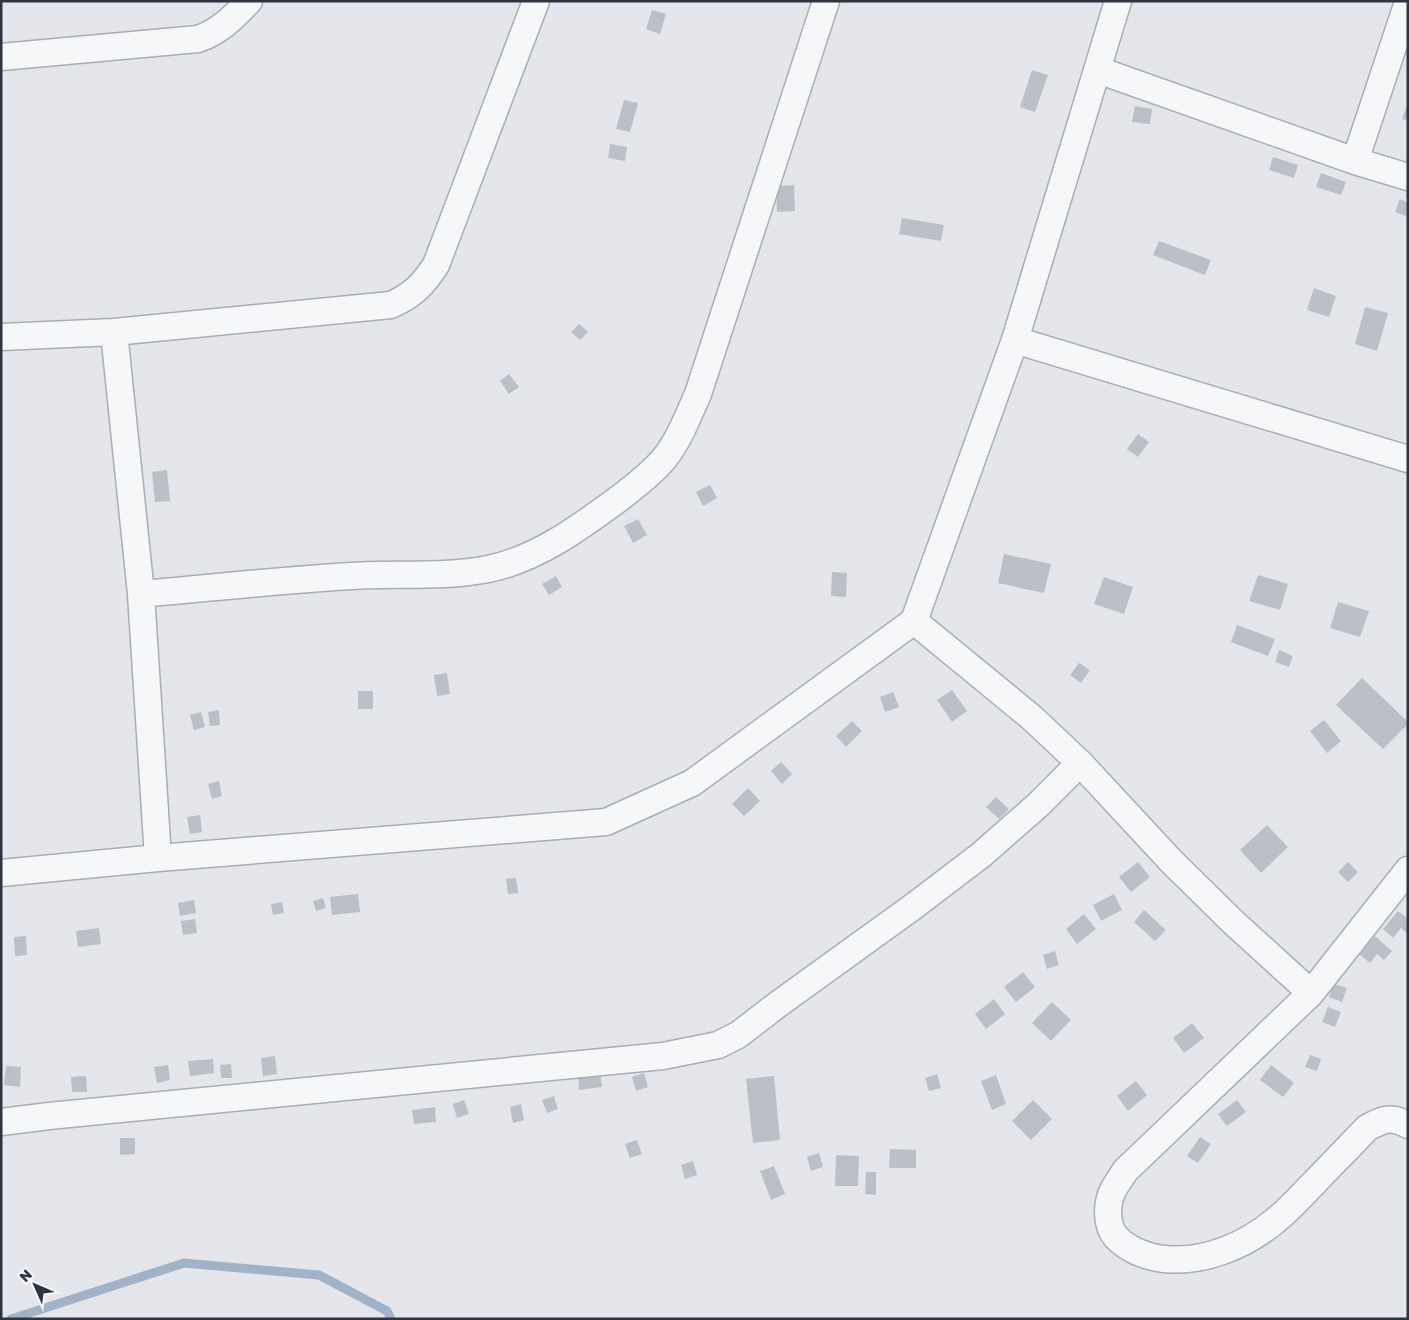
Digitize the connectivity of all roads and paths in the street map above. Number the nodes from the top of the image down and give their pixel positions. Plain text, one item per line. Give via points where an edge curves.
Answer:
1 (248, 1) edge
2 (536, 1) edge
3 (826, 1) edge
4 (1118, 1) edge
5 (1408, 2) edge
6 (1, 57) edge
7 (1098, 70) junction
8 (1355, 161) junction
9 (1408, 177) edge
10 (114, 332) junction
11 (1, 337) edge
12 (1015, 340) junction
13 (1408, 459) edge
14 (141, 594) junction
15 (914, 621) junction
16 (1080, 763) junction
17 (158, 858) junction
18 (1408, 870) edge
19 (1, 873) edge
20 (1312, 993) junction
21 (1, 1122) edge
22 (1408, 1124) edge

1 - 6 street via 217,30 198,39
2 - 10 street via 436,265 420,287 407,298 391,305
3 - 14 street via 698,394 683,428 663,460 636,485 590,520 511,564 452,575 352,576
4 - 7 street
5 - 8 street
7 - 8 street
7 - 12 street
8 - 9 street
10 - 11 street
10 - 14 street
12 - 13 street
12 - 15 street
14 - 17 street
15 - 16 street via 1031,717
15 - 17 street via 692,783 606,822
16 - 20 street via 1171,861
16 - 21 street via 981,855 738,1035 718,1045 663,1056
17 - 19 street
18 - 20 street
20 - 22 street via 1126,1171 1112,1192 1108,1214 1111,1231 1121,1242 1154,1258 1173,1260 1218,1253 1246,1241 1276,1220 1368,1128 1387,1119

